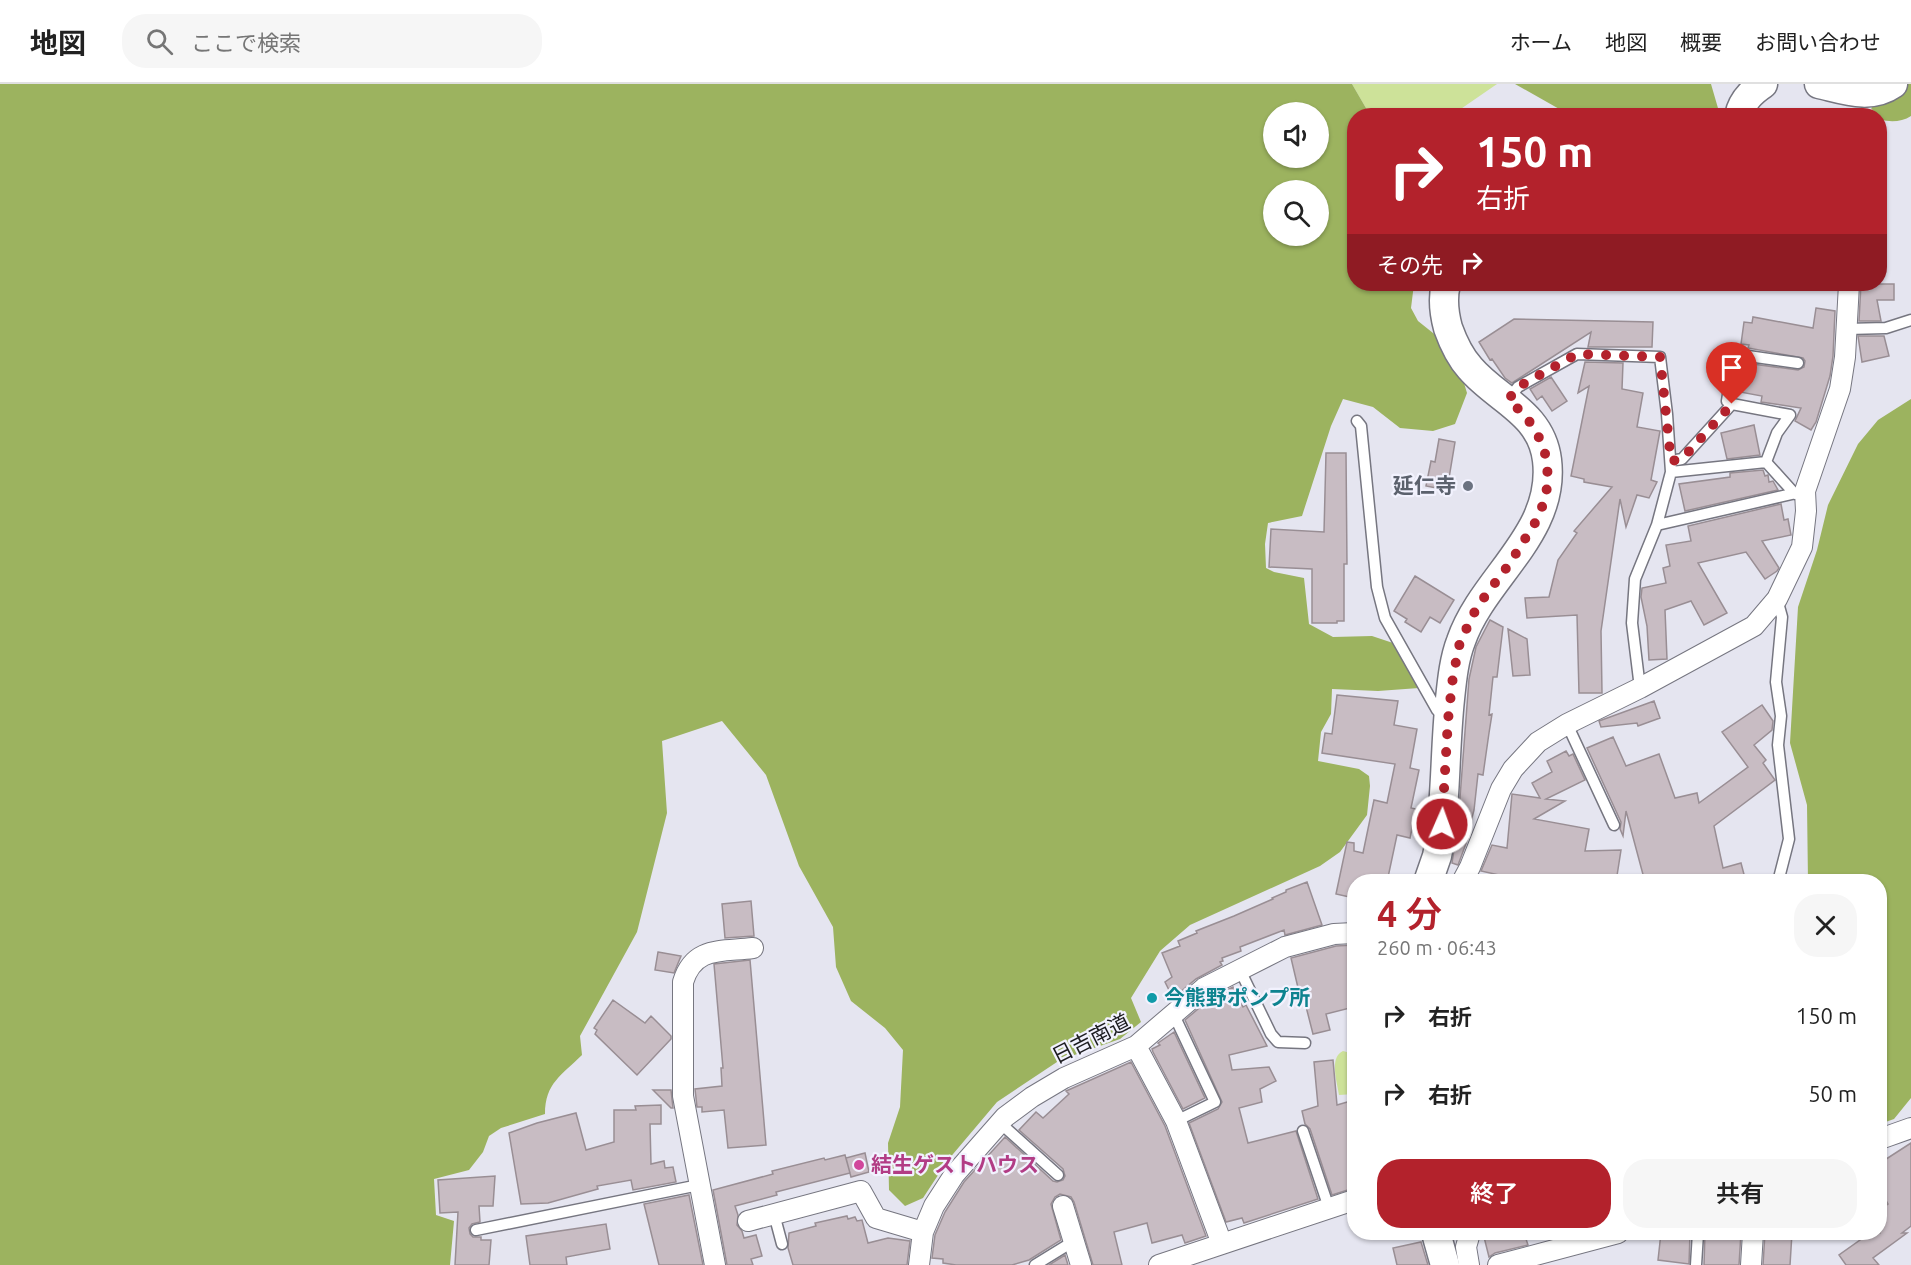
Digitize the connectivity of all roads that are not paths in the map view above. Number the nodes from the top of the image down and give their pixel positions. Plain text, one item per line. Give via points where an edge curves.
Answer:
1 (1763, 84) edge
2 (1819, 84) edge
3 (1893, 84) edge
4 (1742, 108) edge
5 (1445, 291) edge
6 (1849, 291) edge
7 (1911, 320) edge
8 (1847, 329) junction
9 (1798, 363) dead end
10 (1508, 400) junction
11 (1732, 404) junction
12 (1357, 420) dead end
13 (1766, 462) junction
14 (1671, 466) junction
15 (1800, 492) junction
16 (1657, 525) junction
17 (1777, 599) junction
18 (1640, 688) junction
19 (1448, 720) junction
20 (1567, 724) junction
21 (1614, 825) dead end
22 (1431, 874) edge
23 (1466, 874) edge
24 (1780, 874) edge
25 (1347, 933) edge
26 (753, 948) dead end
27 (1240, 970) junction
28 (1174, 1015) junction
29 (1305, 1043) dead end
30 (1137, 1046) junction
31 (1176, 1121) junction
32 (999, 1122) junction
33 (1911, 1128) edge
34 (1303, 1131) dead end
35 (1887, 1137) edge
36 (1058, 1175) dead end
37 (699, 1185) junction
38 (1347, 1202) edge
39 (1064, 1206) dead end
40 (1329, 1208) junction
41 (774, 1214) junction
42 (748, 1221) dead end
43 (476, 1230) dead end
44 (923, 1232) junction
45 (1438, 1240) edge
46 (1468, 1240) edge
47 (1592, 1240) edge
48 (1698, 1240) edge
49 (1753, 1240) edge
50 (1074, 1241) junction
51 (782, 1244) dead end
52 (1222, 1244) junction
53 (715, 1265) edge
54 (919, 1265) edge
55 (1035, 1265) edge
56 (1081, 1265) edge
57 (1159, 1265) edge
58 (1444, 1265) edge
59 (1469, 1265) edge
60 (1498, 1265) edge
61 (1696, 1265) edge
62 (1751, 1265) edge

1 - 4 main road
2 - 3 main road via 1866,93
5 - 10 main road via 1443,307 1452,339 1470,368
6 - 8 street
7 - 8 lane via 1886,328
8 - 15 street via 1840,389
9 - 11 lane via 1734,354 1727,401
10 - 14 lane via 1518,387 1577,354 1660,357
10 - 19 main road via 1526,416 1544,446 1546,496 1538,518 1477,607 1460,642
11 - 13 lane via 1790,415 1777,433
11 - 14 lane
12 - 19 lane via 1361,426 1377,587 1385,618 1437,710
13 - 14 lane
13 - 15 lane
14 - 16 lane
15 - 16 lane
15 - 17 street via 1806,511 1802,547
16 - 18 lane via 1635,579 1633,597
17 - 18 street via 1754,626
17 - 24 lane via 1782,617 1776,682 1781,716 1779,745 1789,839
18 - 20 street
19 - 22 main road via 1440,840
20 - 21 lane
20 - 23 street via 1538,742 1513,769
25 - 27 street, 日吉南道 via 1285,947
26 - 37 street via 700,956 686,971 683,982 683,1096
27 - 28 street, 日吉南道 via 1204,988
27 - 29 lane via 1278,1042
28 - 30 street, 日吉南道
28 - 31 lane via 1215,1102
30 - 31 street
30 - 32 street, 日吉南道 via 1064,1078
31 - 52 street
32 - 36 lane
32 - 44 street, 日吉南道 via 949,1182
33 - 35 street
34 - 40 lane
37 - 43 lane
37 - 53 street
38 - 40 street
39 - 50 street
40 - 52 street
41 - 42 street
41 - 44 street via 861,1191 876,1218
41 - 51 lane
44 - 54 street, 日吉南道
45 - 58 main road
46 - 59 street
47 - 60 street
48 - 61 lane
49 - 62 street
50 - 55 lane
50 - 56 street
52 - 57 street

